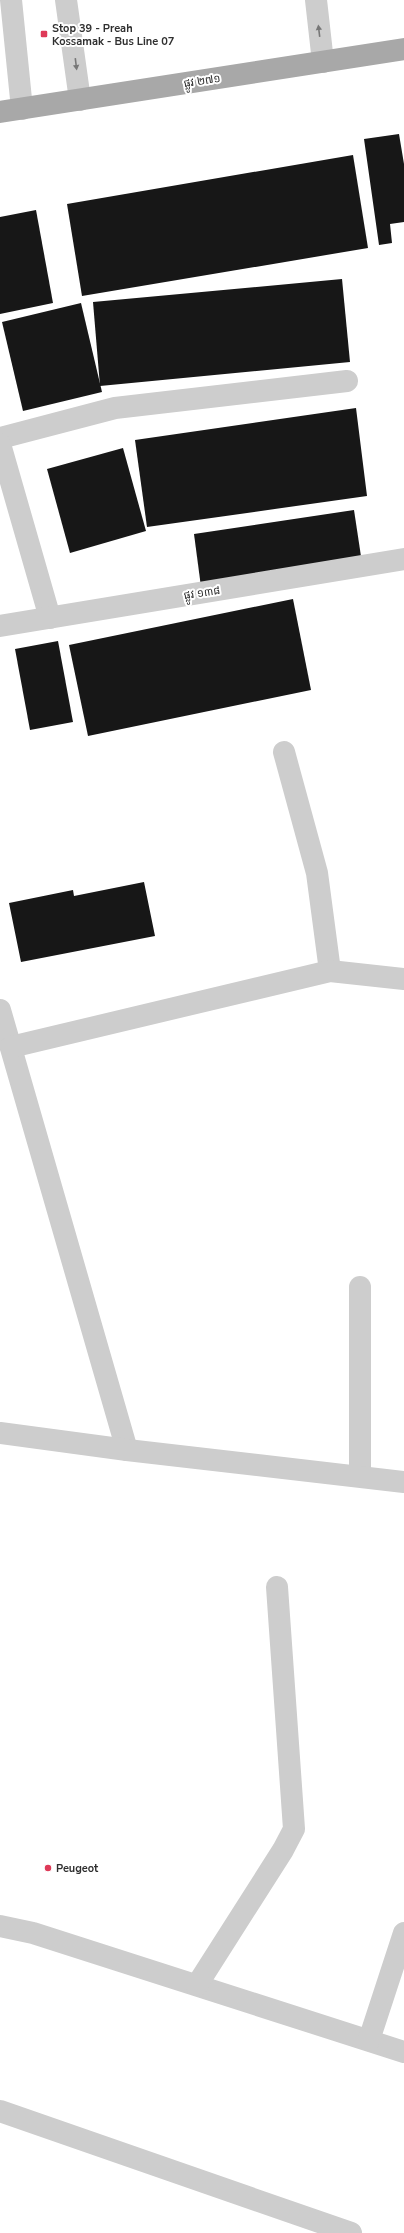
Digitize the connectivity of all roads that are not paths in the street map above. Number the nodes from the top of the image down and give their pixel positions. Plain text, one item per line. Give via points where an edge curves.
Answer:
1 (11, 0) edge
2 (66, 0) edge
3 (316, 0) edge
4 (404, 49) edge
5 (323, 62) junction
6 (80, 100) junction
7 (22, 109) junction
8 (0, 112) edge
9 (348, 381) dead end
10 (0, 438) edge
11 (0, 444) edge
12 (404, 559) edge
13 (50, 618) junction
14 (0, 626) edge
15 (284, 752) dead end
16 (330, 971) junction
17 (404, 979) edge
18 (0, 1010) edge
19 (11, 1047) junction
20 (360, 1287) dead end
21 (0, 1432) edge
22 (127, 1450) junction
23 (360, 1476) junction
24 (404, 1482) edge
25 (278, 1587) dead end
26 (0, 1926) edge
27 (404, 1933) edge
28 (197, 1985) junction
29 (369, 2040) junction
30 (404, 2052) edge
31 (0, 2111) edge
32 (351, 2233) edge

1 - 7 street
2 -> 6 street
5 -> 3 street
4 - 5 main road, ផ្លូវ ២៧១
5 - 6 main road, ផ្លូវ ២៧១
6 - 7 main road, ផ្លូវ ២៧១
7 - 8 main road, ផ្លូវ ២៧១
9 - 10 street via 115,408
11 - 13 street
12 - 13 street, ផ្លូវ ១៣៨
13 - 14 street, ផ្លូវ ១៣៨
15 - 16 street via 317,872
16 - 17 street
16 - 19 street
18 - 19 street
19 - 22 street
20 - 23 street
21 - 22 street
22 - 23 street
23 - 24 street
25 - 28 street via 294,1829
26 - 28 street via 34,1933
27 - 29 street
28 - 29 street
29 - 30 street
31 - 32 street

